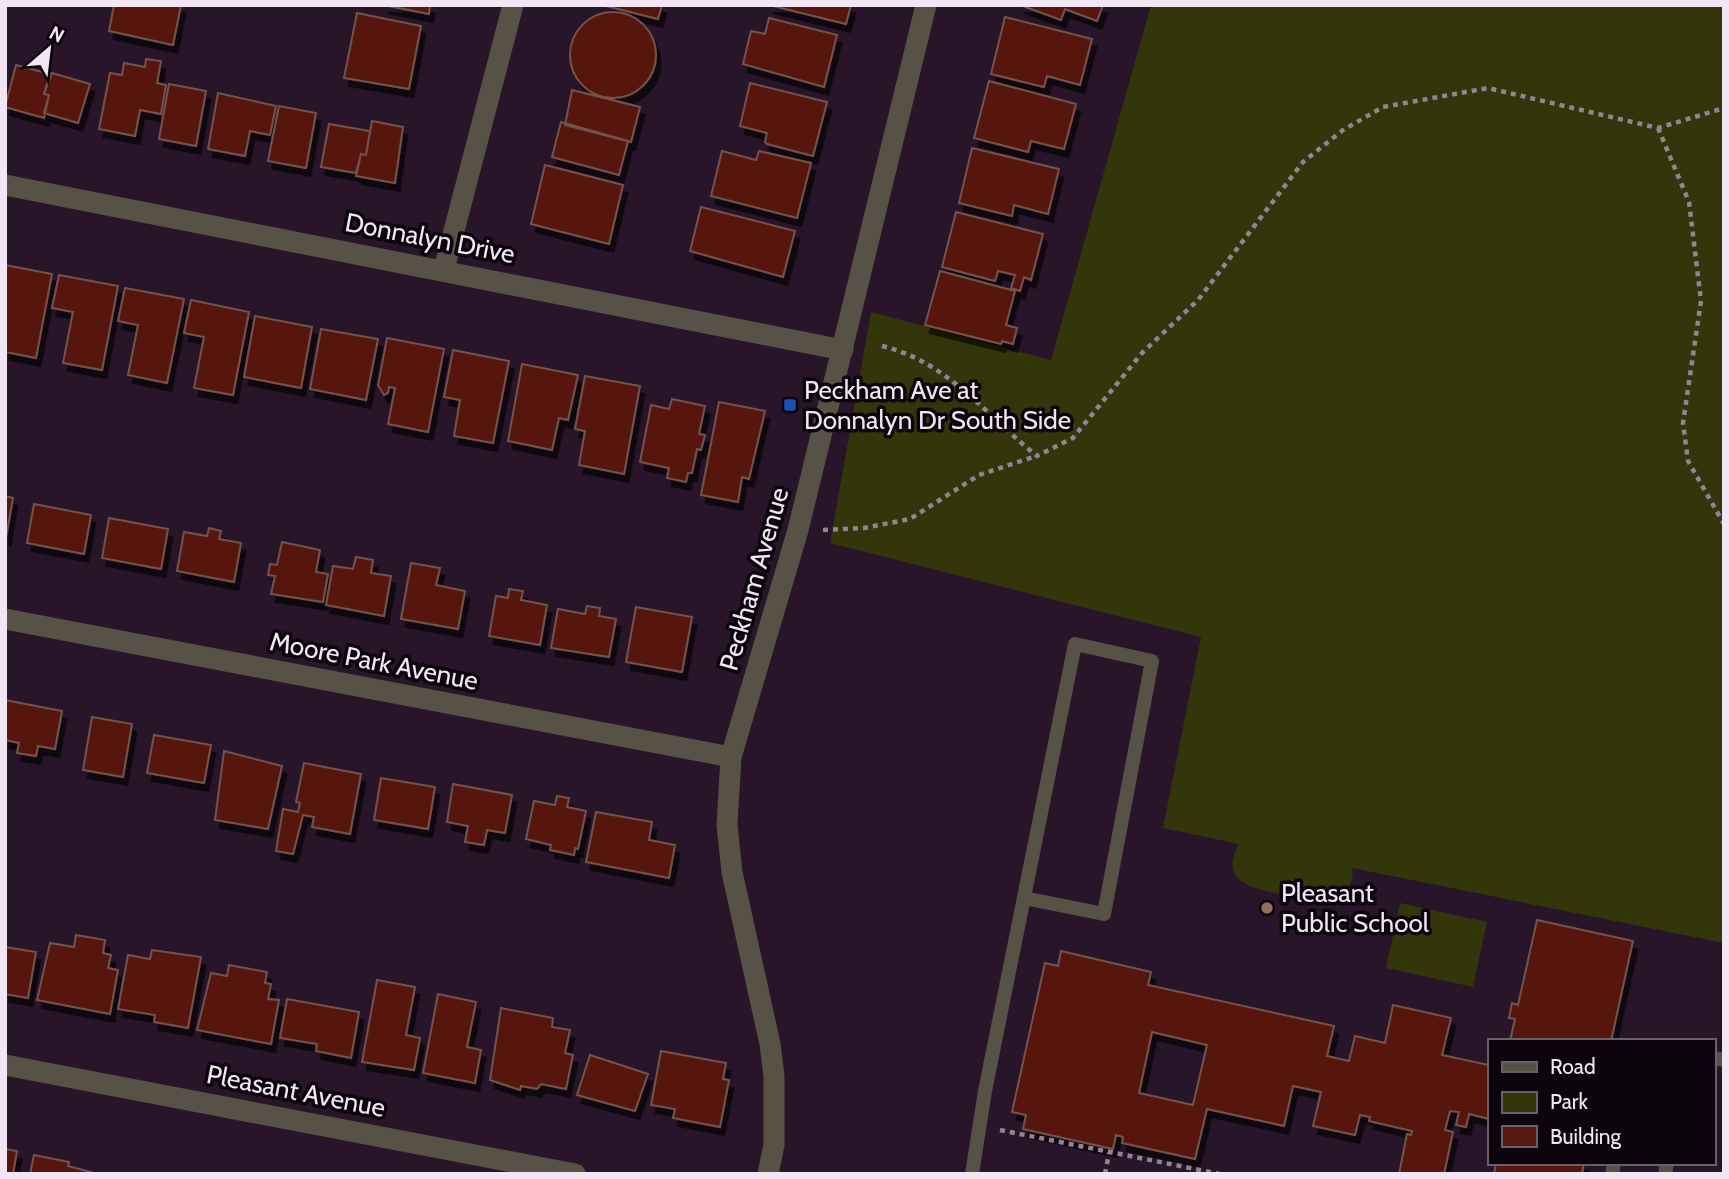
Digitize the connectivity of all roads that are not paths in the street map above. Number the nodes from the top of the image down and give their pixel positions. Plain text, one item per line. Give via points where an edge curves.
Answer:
1 (513, 5) edge
2 (926, 5) edge
3 (5, 185) edge
4 (444, 269) junction
5 (843, 349) junction
6 (5, 620) edge
7 (731, 757) junction
8 (1024, 898) junction
9 (5, 1065) edge
10 (575, 1174) edge
11 (768, 1174) edge
12 (972, 1174) edge

1 - 4 street
2 - 5 street, Peckham Avenue
3 - 4 street, Donnalyn Drive
4 - 5 street, Donnalyn Drive
5 - 7 street, Peckham Avenue via 798,530
6 - 7 street, Moore Park Avenue
7 - 11 street, Peckham Avenue via 727,825 732,872 774,1076 774,1145
8 - 8 lane via 1075,643 1152,661 1104,914
8 - 12 lane
9 - 10 street, Pleasant Avenue

